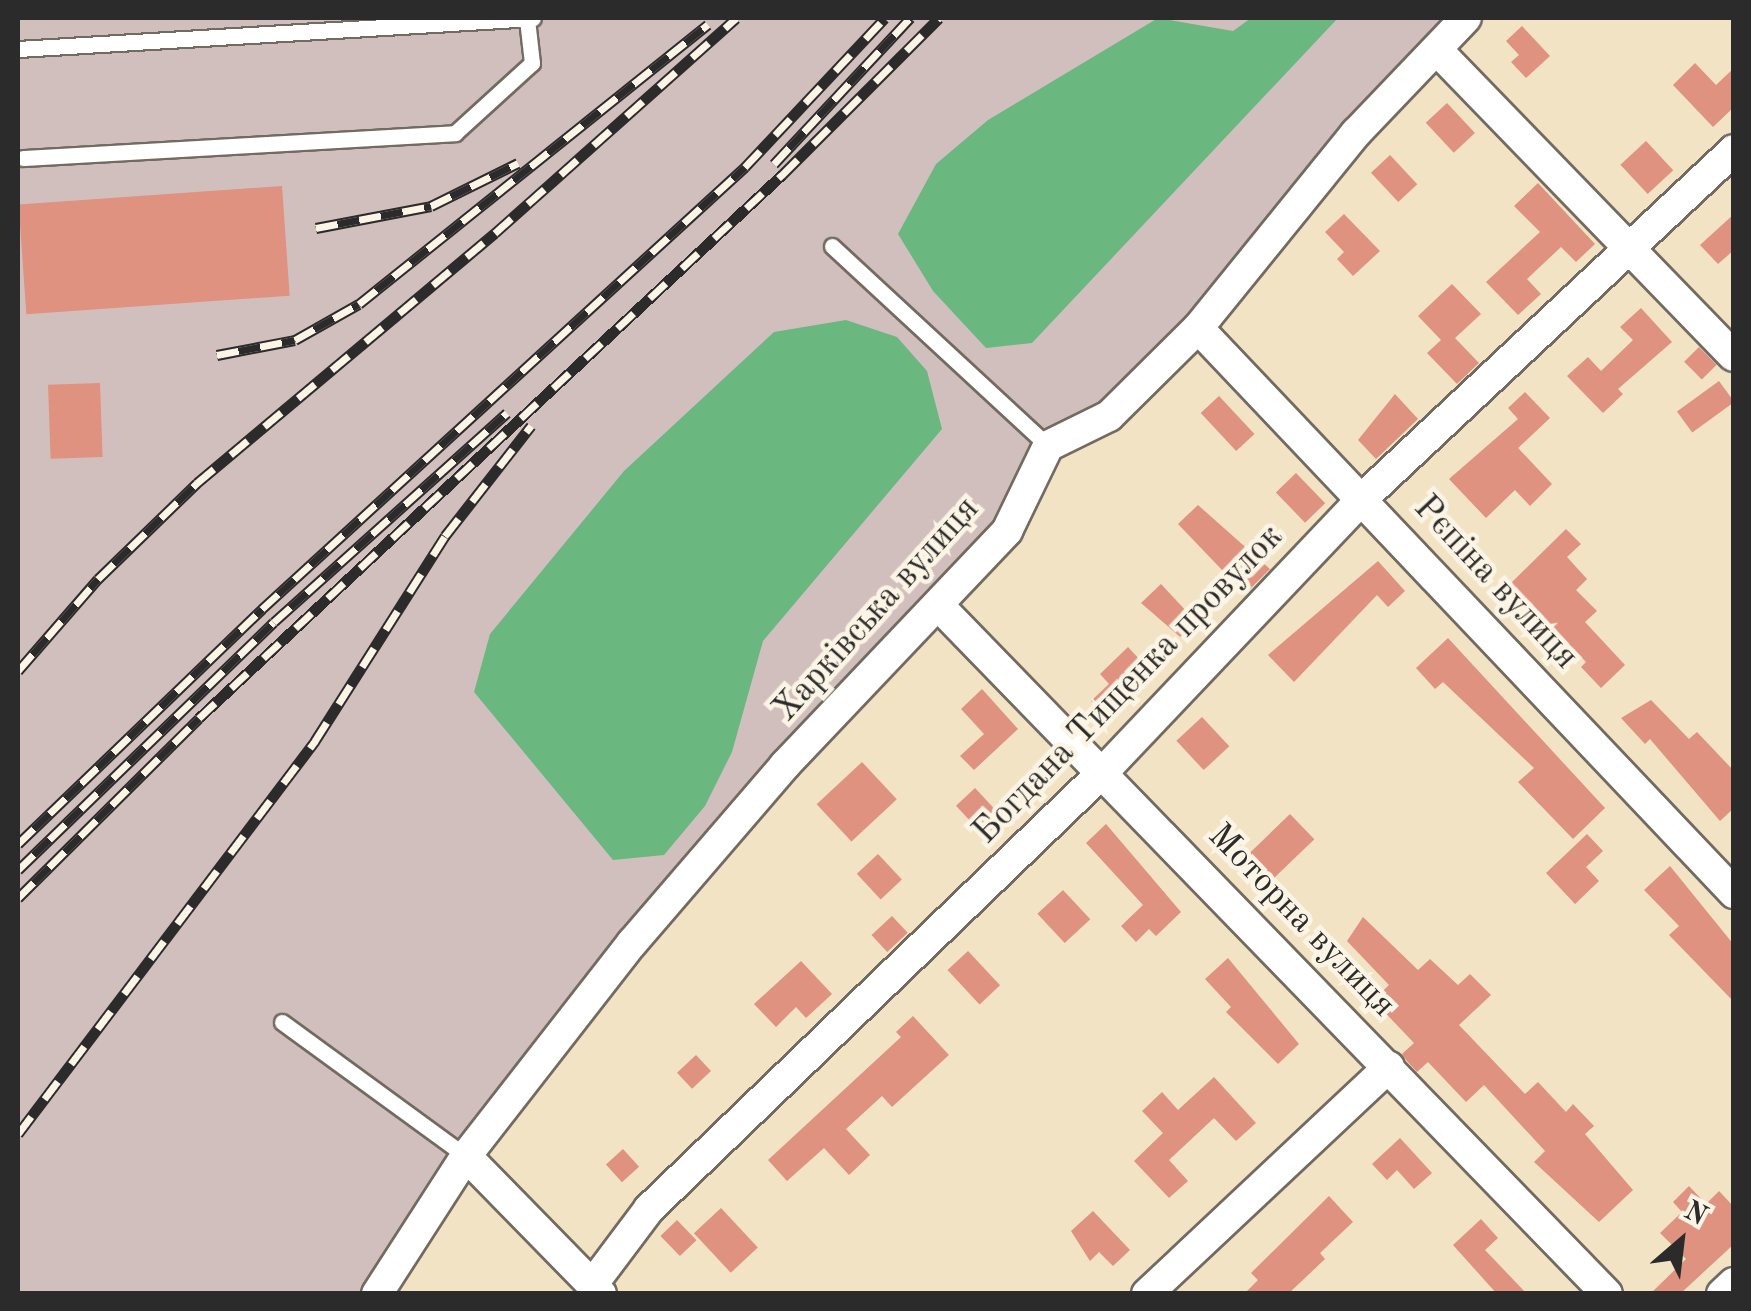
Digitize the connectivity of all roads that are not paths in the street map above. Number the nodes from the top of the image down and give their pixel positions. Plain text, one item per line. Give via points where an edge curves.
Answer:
1 (530, 18) edge
2 (1466, 18) edge
3 (18, 49) edge
4 (1436, 50) junction
5 (1734, 150) edge
6 (23, 158) dead end
7 (832, 246) dead end
8 (1632, 250) junction
9 (1198, 328) junction
10 (1734, 356) edge
11 (1048, 446) junction
12 (1364, 498) junction
13 (938, 605) junction
14 (1104, 771) junction
15 (1734, 894) edge
16 (282, 1022) dead end
17 (1389, 1066) junction
18 (466, 1156) junction
19 (1734, 1283) edge
20 (596, 1289) edge
21 (377, 1294) edge
22 (1147, 1294) edge
23 (1607, 1294) edge
24 (1722, 1294) edge

1 - 3 lane
1 - 6 lane via 532,63 454,133
2 - 4 street
4 - 8 street
4 - 9 street via 1356,134
5 - 8 street, Богдана Тищенка провулок
7 - 11 lane
8 - 10 street
8 - 12 street, Богдана Тищенка провулок
9 - 11 street via 1109,416
9 - 12 street, Рєпіна вулиця
11 - 13 street, Харківська вулиця via 1006,531
12 - 14 street, Богдана Тищенка провулок
12 - 15 street, Рєпіна вулиця
13 - 14 street, Моторна вулиця
13 - 18 street, Харківська вулиця via 785,765 632,943
14 - 17 street, Моторна вулиця
14 - 20 street, Богдана Тищенка провулок via 649,1209
16 - 18 lane
17 - 22 street
17 - 23 street, Моторна вулиця
18 - 20 street
18 - 21 street, Харківська вулиця
19 - 24 street

